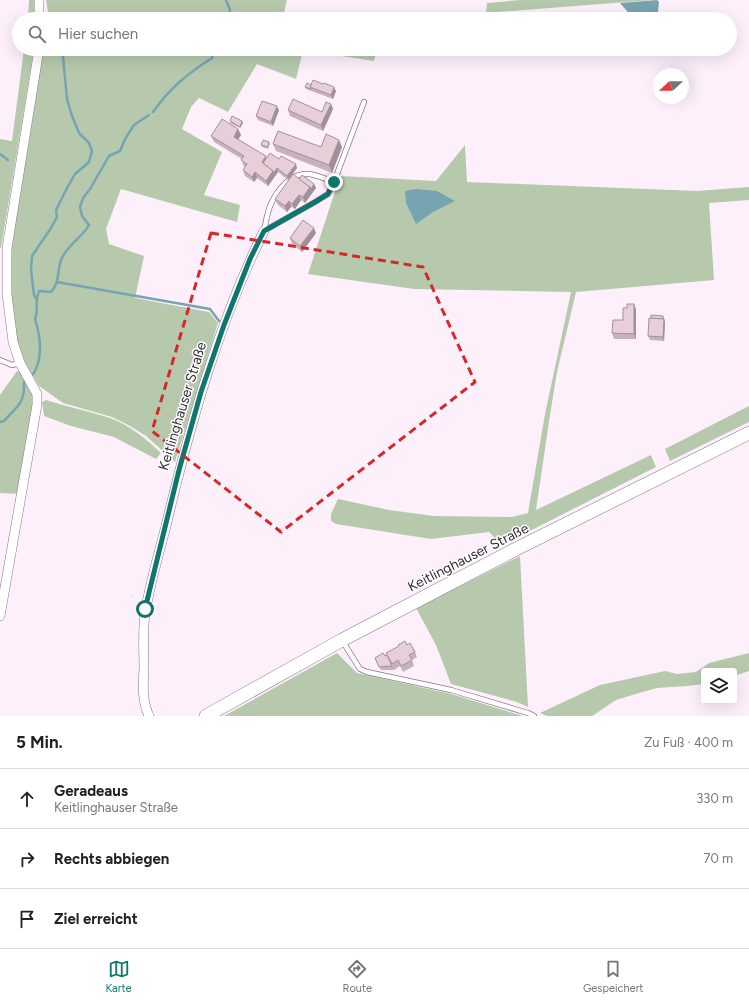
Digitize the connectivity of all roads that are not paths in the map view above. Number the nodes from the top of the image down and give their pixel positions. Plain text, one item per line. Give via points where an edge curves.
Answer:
1 (39, 0) edge
2 (39, 12) edge
3 (38, 56) edge
4 (364, 102) dead end
5 (334, 182) junction
6 (264, 231) junction
7 (0, 360) edge
8 (20, 363) junction
9 (749, 433) edge
10 (0, 616) edge
11 (342, 640) junction
12 (149, 716) edge
13 (206, 716) edge
14 (534, 716) edge

1 - 2 street
3 - 8 street via 7,248 7,294 13,342
4 - 5 lane
5 - 6 lane via 328,194
5 - 6 lane via 308,174 289,180 270,204
6 - 12 street, Keitlinghauser Straße via 224,325 201,392 145,609 143,694
7 - 8 lane via 12,365
8 - 10 street via 37,394 37,405
9 - 11 main road, Keitlinghauser Straße via 516,549
11 - 13 main road, Keitlinghauser Straße
11 - 14 lane via 360,669 367,672 451,690

